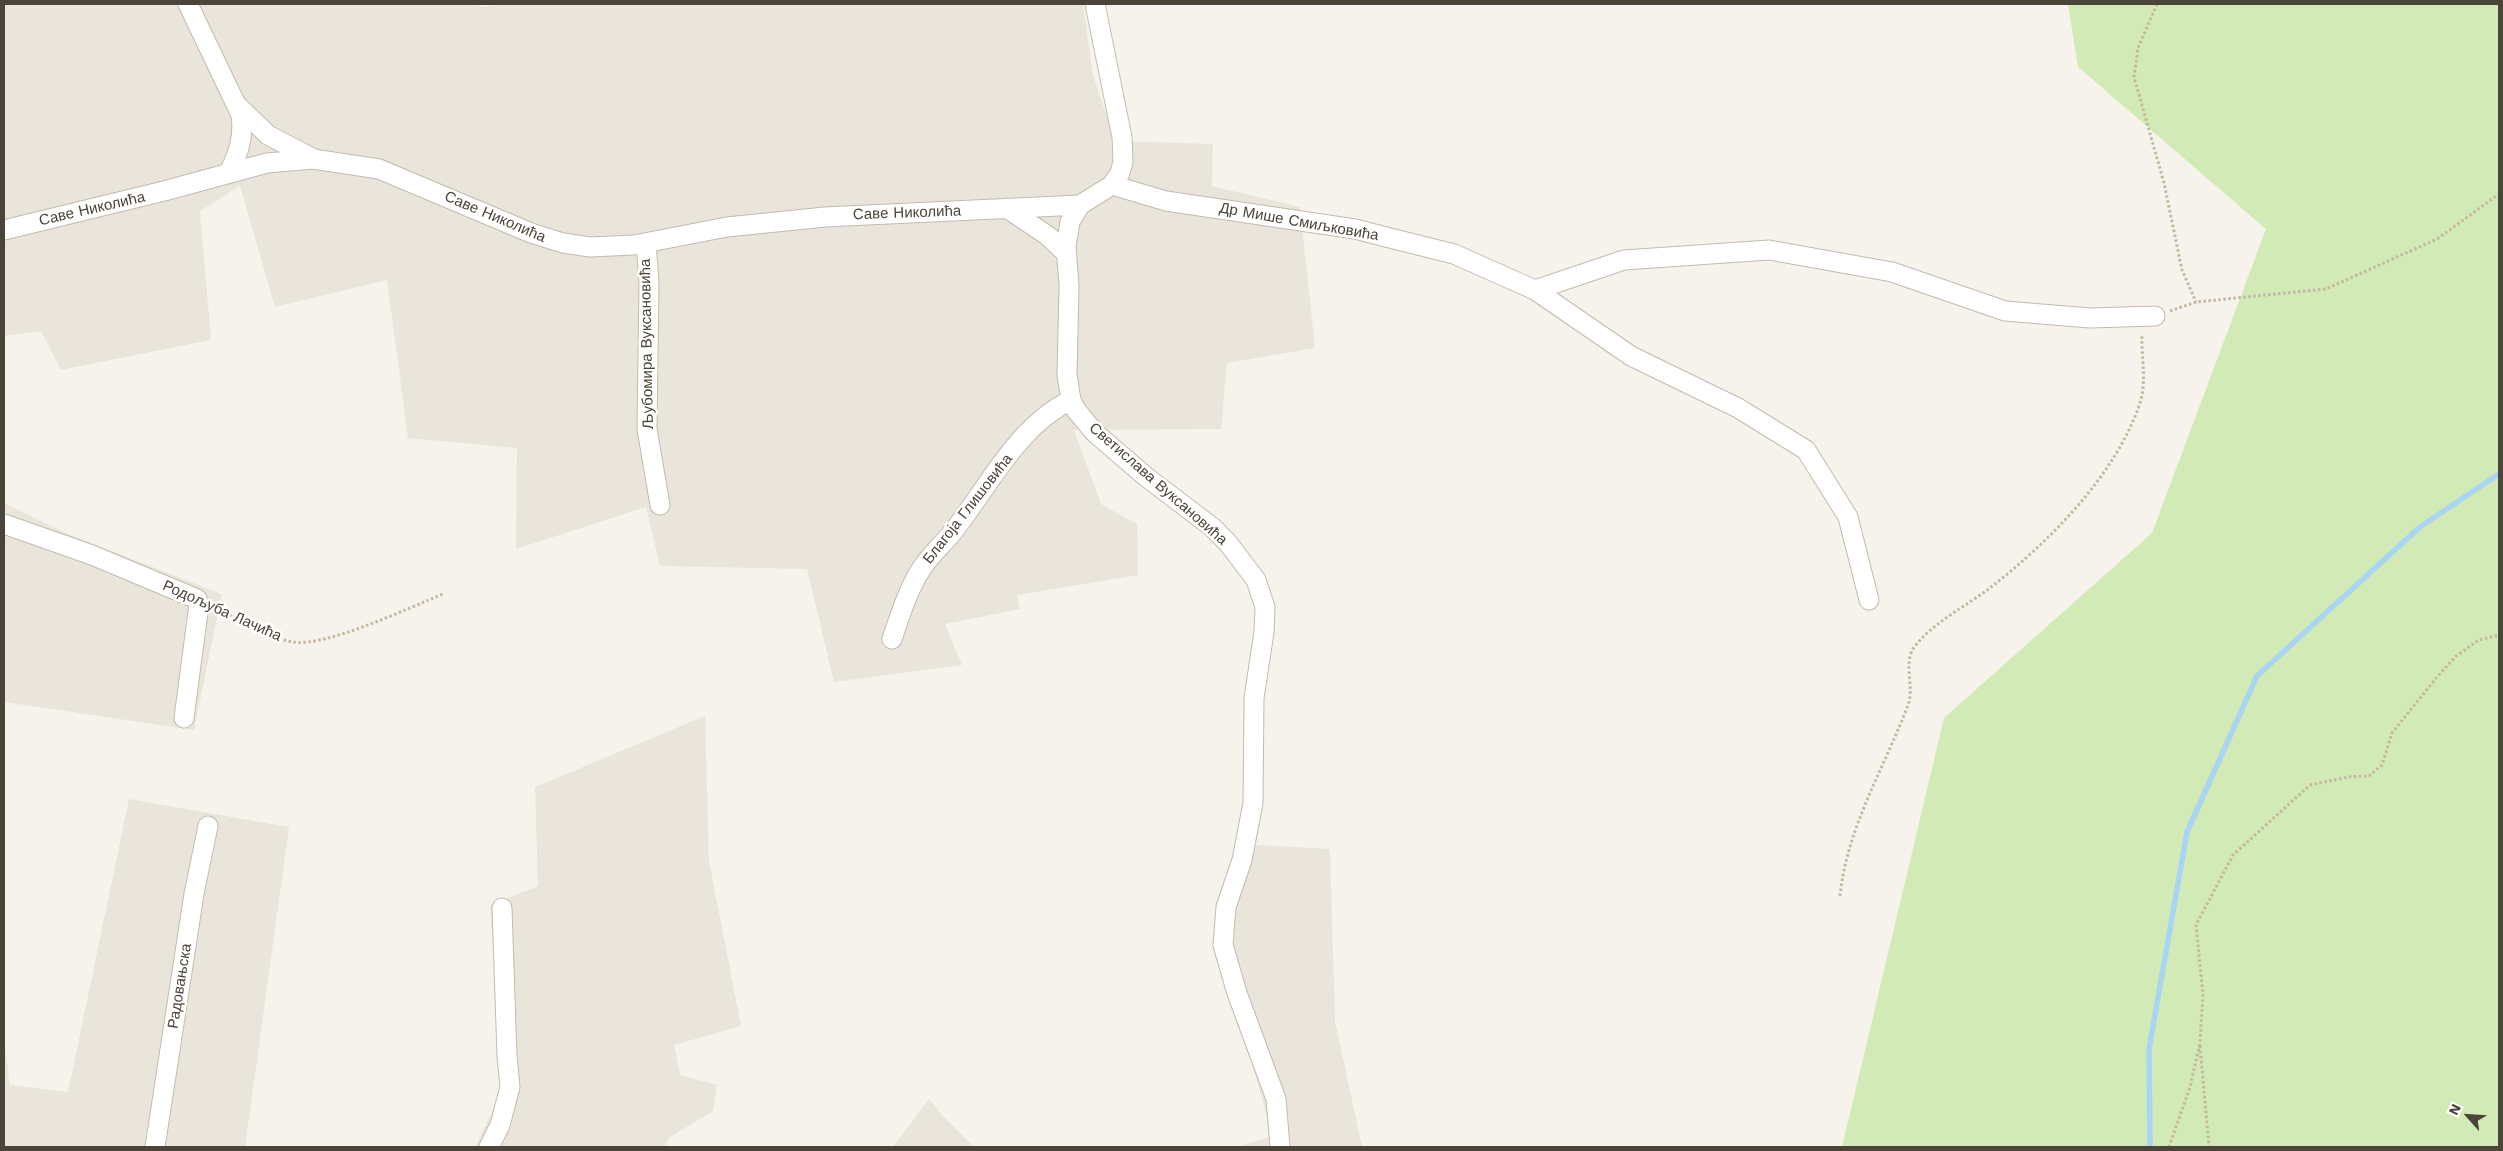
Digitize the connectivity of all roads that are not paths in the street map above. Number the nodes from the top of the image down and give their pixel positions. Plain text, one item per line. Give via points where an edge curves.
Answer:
1 (188, 4) edge
2 (1095, 4) edge
3 (238, 105) junction
4 (313, 158) junction
5 (229, 172) junction
6 (1112, 185) junction
7 (1080, 205) junction
8 (1008, 209) junction
9 (4, 230) edge
10 (646, 243) junction
11 (1066, 253) junction
12 (1535, 290) junction
13 (2156, 316) road end
14 (1071, 400) junction
15 (660, 505) dead end
16 (4, 524) edge
17 (1869, 600) dead end
18 (892, 639) dead end
19 (184, 718) dead end
20 (208, 826) dead end
21 (502, 908) dead end
22 (155, 1147) edge
23 (489, 1147) edge
24 (1280, 1147) edge

1 - 3 street
2 - 6 street via 1123,150 1120,173
3 - 4 street via 268,134
3 - 5 street via 243,129
4 - 5 street, Саве Николића via 281,160
4 - 10 street, Саве Николића via 379,169 549,240 590,247
5 - 9 street, Саве Николића
6 - 7 street, Саве Николића
6 - 12 street, Др Мише Смиљковића via 1166,200 1355,229 1454,254
7 - 8 street, Саве Николића
7 - 11 street, Светислава Вуксановића via 1070,222
8 - 10 street, Саве Николића via 772,222
8 - 11 street via 1048,236
10 - 15 street, Љубомира Вуксановића via 649,309 647,429
11 - 14 street, Светислава Вуксановића via 1070,286 1068,375
12 - 13 street via 1624,260 1769,250 1892,272 2005,311 2090,318
12 - 17 street, Др Мише Смиљковића via 1631,356 1738,408 1806,450 1848,517
14 - 18 street, Благоја Глишовића via 1044,417 1026,435 926,562 913,584
14 - 24 street, Светислава Вуксановића via 1094,432 1228,543 1248,567 1261,593 1265,617 1254,698 1253,803 1242,860 1226,907 1224,945 1234,986 1276,1100
16 - 19 street, Родољуба Лачића via 92,555 197,599 199,604
20 - 22 street, Радовањска
21 - 23 street via 506,1056 510,1087 500,1126

